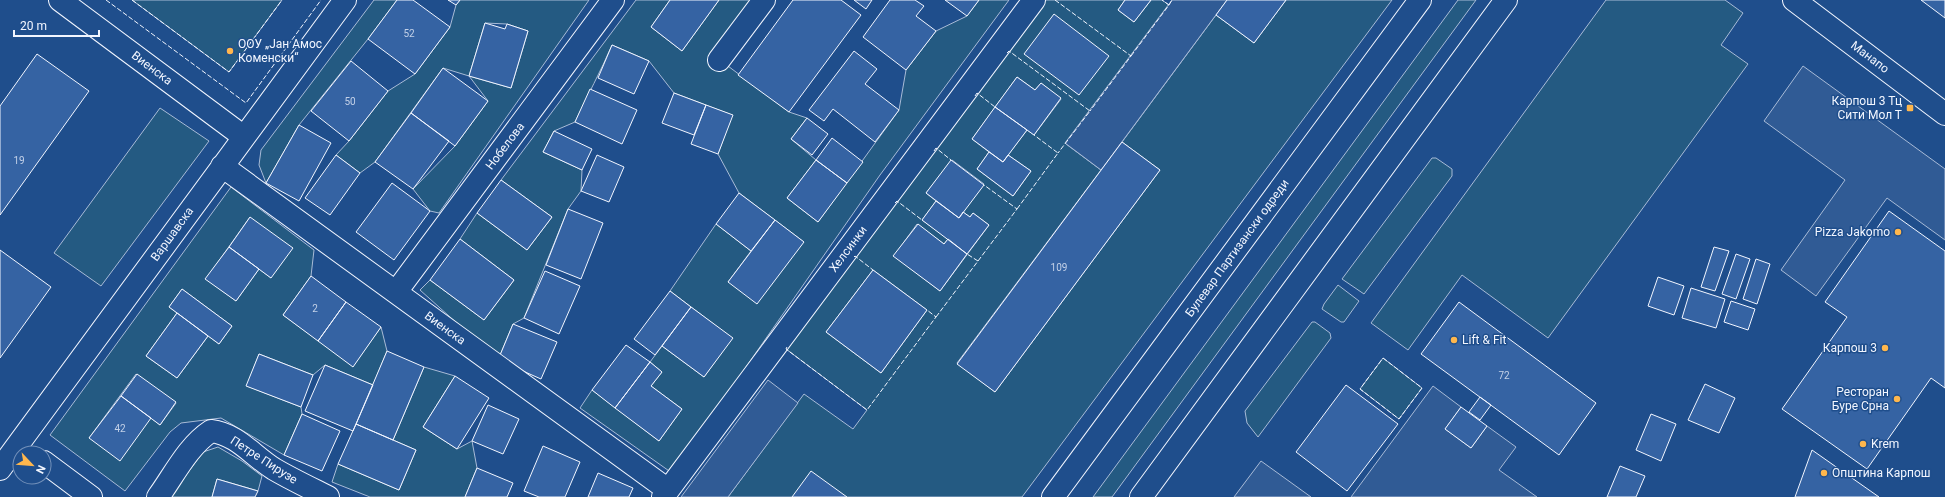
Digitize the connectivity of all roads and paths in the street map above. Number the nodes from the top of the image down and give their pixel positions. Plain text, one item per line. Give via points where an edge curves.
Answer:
1 (60, 0) edge
2 (345, 0) edge
3 (613, 0) edge
4 (764, 0) edge
5 (1034, 0) edge
6 (1420, 0) edge
7 (1506, 0) edge
8 (1794, 0) edge
9 (720, 60) dead end
10 (1945, 114) edge
11 (244, 137) junction
12 (222, 166) junction
13 (396, 292) junction
14 (28, 445) edge
15 (12, 459) edge
16 (52, 468) edge
17 (0, 469) edge
18 (666, 493) edge
19 (91, 497) edge
20 (158, 497) edge
21 (328, 497) edge
22 (1053, 497) edge
23 (1141, 497) edge

1 - 11 street, Виенска
2 - 11 street, Варшавска
3 - 13 street, Нобелова
4 - 9 street
5 - 18 street, Хелсинки
6 - 22 street, Булевар Партизански одреди
7 - 23 street
8 - 10 street, Манапо
11 - 12 street, Варшавска
12 - 13 street, Виенска
12 - 14 street, Варшавска
13 - 18 street, Виенска
15 - 17 street, Варшавска
16 - 19 street
20 - 21 street, Петре Пирузе via 191,451 211,432 226,434 298,483

